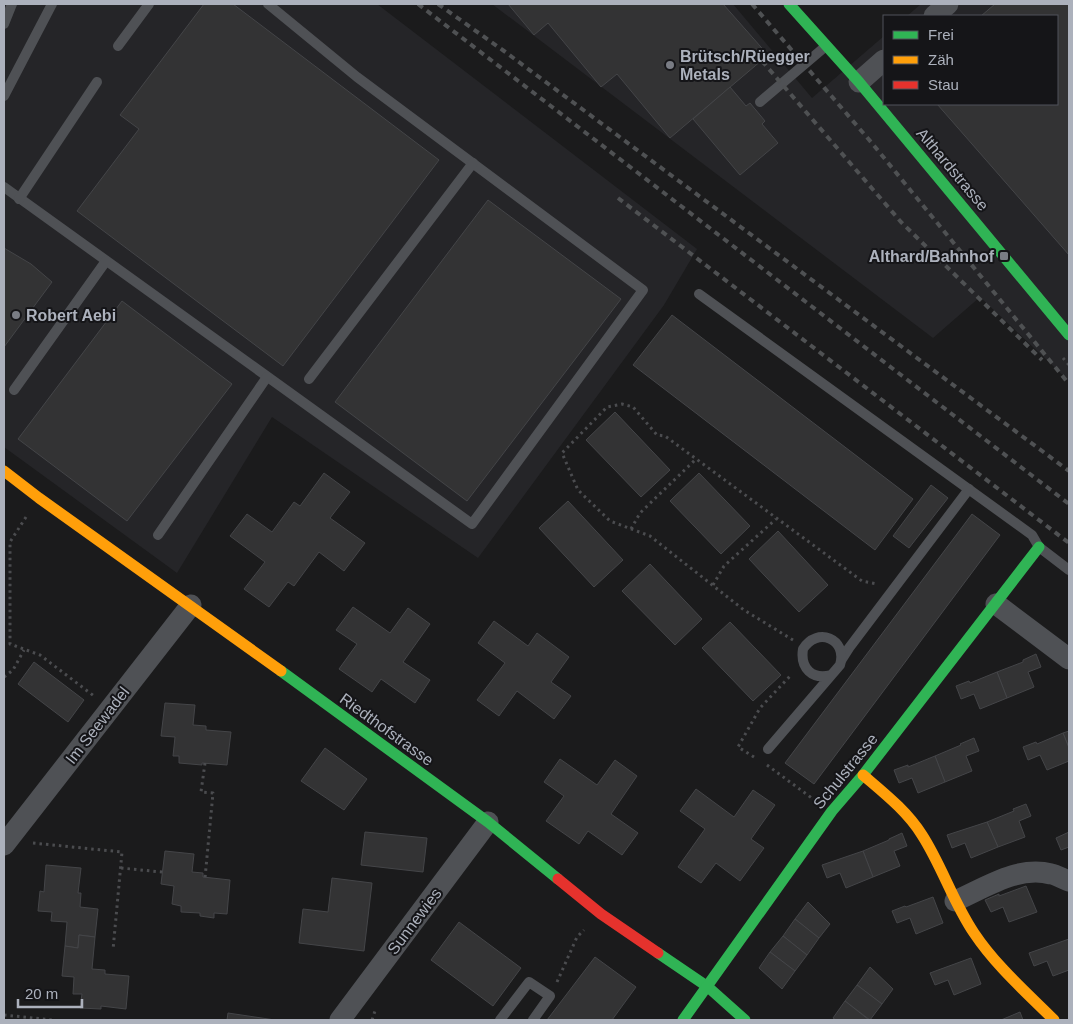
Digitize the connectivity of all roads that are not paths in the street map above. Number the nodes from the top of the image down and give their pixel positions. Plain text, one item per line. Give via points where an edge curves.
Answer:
1 (12, 4) edge
2 (52, 4) edge
3 (148, 4) edge
4 (268, 4) edge
5 (789, 4) edge
6 (948, 4) edge
7 (935, 15) edge
8 (4, 24) edge
9 (118, 46) dead end
10 (826, 46) junction
11 (883, 61) edge
12 (97, 82) dead end
13 (859, 82) junction
14 (4, 96) edge
15 (760, 102) dead end
16 (472, 164) junction
17 (4, 187) edge
18 (19, 198) junction
19 (106, 261) junction
20 (699, 294) dead end
21 (1069, 335) edge
22 (267, 377) junction
23 (309, 379) dead end
24 (14, 390) dead end
25 (4, 471) edge
26 (969, 489) junction
27 (158, 535) dead end
28 (1039, 547) junction
29 (1069, 570) edge
30 (996, 604) junction
31 (191, 605) junction
32 (842, 659) junction
33 (1069, 659) edge
34 (831, 675) junction
35 (768, 749) dead end
36 (864, 775) junction
37 (488, 822) junction
38 (6, 843) edge
39 (1069, 881) edge
40 (955, 901) junction
41 (708, 987) junction
42 (340, 1020) edge
43 (500, 1020) edge
44 (533, 1020) edge
45 (683, 1020) edge
46 (746, 1020) edge
47 (1054, 1020) edge

1 - 8 lane
2 - 14 lane
3 - 9 lane
4 - 16 lane via 357,77
5 - 10 street, Althardstrasse
6 - 7 street
10 - 13 street, Althardstrasse
10 - 15 lane
11 - 13 street
12 - 18 lane
13 - 21 street, Althardstrasse
16 - 22 lane via 643,290 472,524
16 - 23 lane
17 - 18 lane
18 - 19 lane
19 - 22 lane
19 - 24 lane
20 - 26 lane
22 - 27 lane
25 - 31 street, Riedthofstrasse
26 - 28 lane via 1032,535
26 - 32 lane
28 - 29 lane
28 - 30 street, Schulstrasse
30 - 33 street
30 - 36 street, Schulstrasse
31 - 37 street, Riedthofstrasse
31 - 38 street, Im Seewadel
32 - 34 lane
32 - 34 lane via 840,647 830,639 818,637 806,644 802,656 806,669 818,676
34 - 35 lane
36 - 40 street via 898,805 922,834
36 - 41 street, Schulstrasse via 832,811
37 - 41 street, Riedthofstrasse via 602,914
37 - 42 street, Sunnewies
39 - 40 street via 1051,874 1015,874
40 - 47 street via 998,964
41 - 45 street, Schulstrasse
41 - 46 street, Riedthofstrasse
43 - 44 lane via 530,982 550,996

